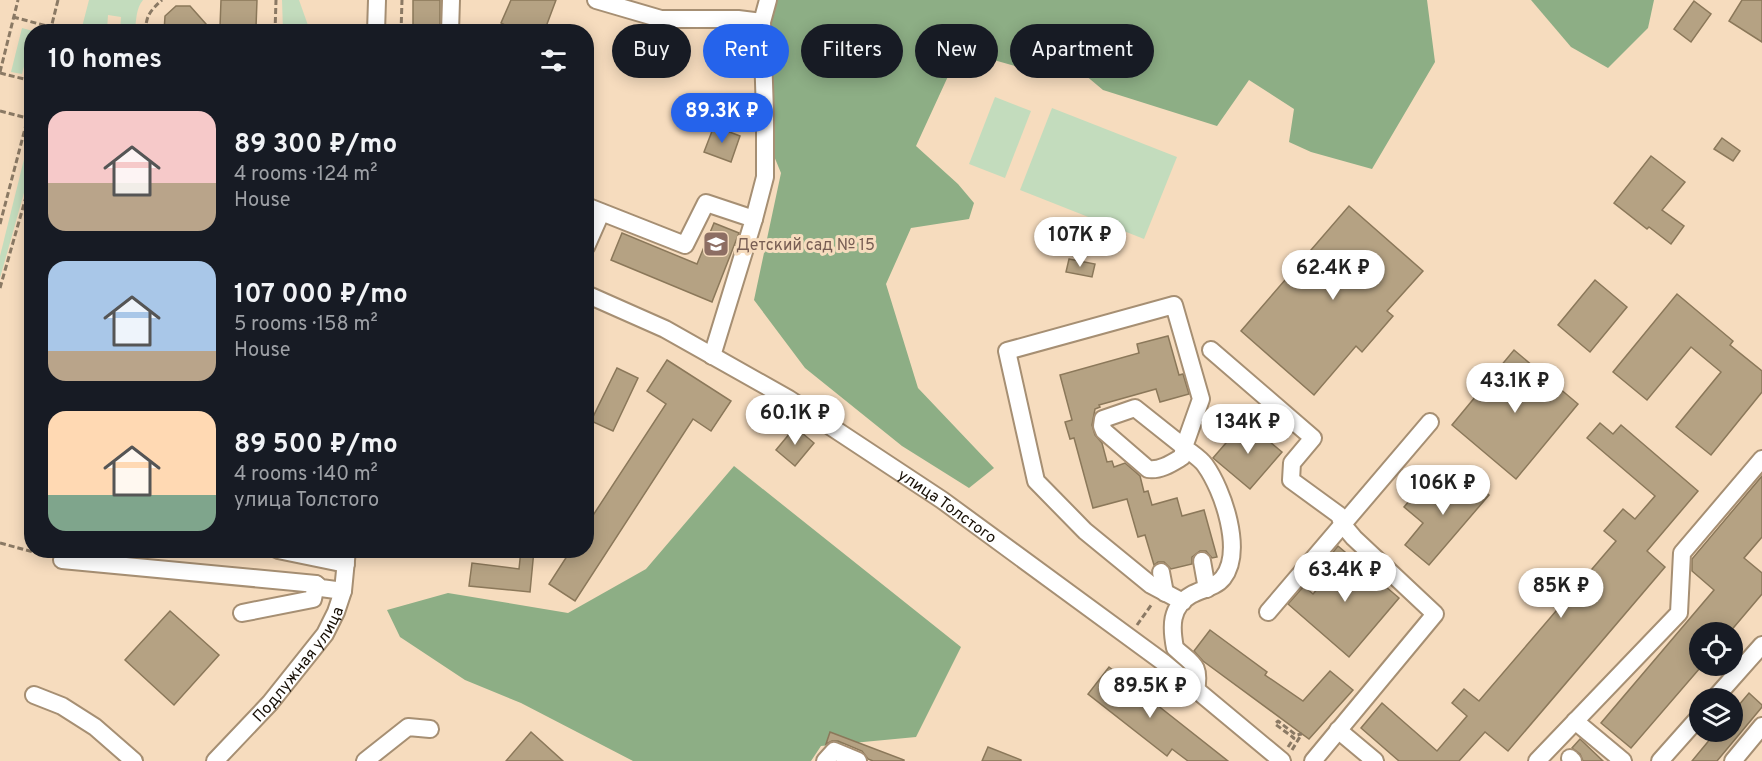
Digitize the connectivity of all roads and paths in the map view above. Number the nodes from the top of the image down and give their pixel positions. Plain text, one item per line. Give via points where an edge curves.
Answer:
1 (18, 0) edge
2 (58, 0) edge
3 (162, 0) edge
4 (276, 0) edge
5 (378, 0) edge
6 (402, 0) edge
7 (451, 0) edge
8 (596, 0) edge
9 (768, 0) edge
10 (14, 17) junction
11 (762, 22) junction
12 (35, 24) edge
13 (51, 24) edge
14 (146, 24) edge
15 (275, 24) edge
16 (376, 24) edge
17 (401, 24) edge
18 (450, 24) edge
19 (0, 73) edge
20 (24, 79) edge
21 (0, 111) edge
22 (24, 117) edge
23 (24, 133) edge
24 (0, 204) edge
25 (24, 204) edge
26 (5, 206) junction
27 (594, 209) edge
28 (754, 219) junction
29 (0, 224) edge
30 (0, 288) edge
31 (594, 298) edge
32 (1211, 350) dead end
33 (712, 356) junction
34 (1430, 422) dead end
35 (1184, 447) junction
36 (1762, 459) edge
37 (1343, 525) junction
38 (0, 543) edge
39 (24, 550) edge
40 (55, 558) edge
41 (347, 558) edge
42 (62, 560) joint
43 (1202, 561) dead end
44 (1161, 572) dead end
45 (316, 584) junction
46 (1207, 589) junction
47 (343, 591) junction
48 (1160, 597) junction
49 (1183, 602) junction
50 (1268, 612) dead end
51 (242, 613) dead end
52 (1132, 632) dead end
53 (1762, 645) edge
54 (1724, 688) edge
55 (1196, 690) junction
56 (34, 695) dead end
57 (1575, 721) junction
58 (1762, 726) edge
59 (1689, 728) edge
60 (430, 729) dead end
61 (1338, 730) junction
62 (1285, 757) edge
63 (134, 761) edge
64 (215, 761) edge
65 (365, 761) edge
66 (825, 761) edge
67 (858, 761) edge
68 (1313, 761) edge
69 (1376, 761) edge
70 (1537, 761) edge
71 (1623, 761) edge
72 (1660, 761) edge
73 (1733, 761) edge

1 - 10 path
2 - 13 path
3 - 14 path via 150,11
4 - 15 path
5 - 16 street
6 - 17 path
7 - 18 street
8 - 11 street via 661,19
9 - 11 street
10 - 12 path
10 - 19 path
11 - 28 street via 765,177
19 - 20 path
21 - 22 path
23 - 26 path
24 - 26 path
25 - 30 path
26 - 29 path
27 - 28 street via 685,245 706,202
28 - 33 street
31 - 33 street, улица Толстого
32 - 37 street via 1313,438 1292,464 1291,480 1339,515
33 - 55 street, улица Толстого via 789,399 942,500
34 - 37 street
35 - 35 street via 1135,408 1103,419 1104,431 1149,469 1182,457
35 - 46 street via 1204,463 1215,481 1229,525 1231,564 1222,580
35 - 48 street via 1202,399 1174,305 1006,351 1036,481
36 - 57 street via 1682,553 1679,613
37 - 50 street
37 - 61 street via 1435,614
38 - 39 path
40 - 42 path
41 - 47 street, Подлужная улица
42 - 45 street
43 - 46 street
44 - 48 street
45 - 47 street
45 - 51 street via 313,599
46 - 49 street
47 - 64 street, Подлужная улица via 325,634 270,703
48 - 49 street
48 - 52 path
49 - 55 street via 1172,622 1174,644 1196,665
53 - 54 street
55 - 62 street, улица Толстого
56 - 63 street via 62,706 95,727
57 - 70 street
57 - 71 street
58 - 73 street
59 - 72 street
60 - 65 street via 408,727
61 - 68 street
61 - 69 street
62 - 62 path via 1302,734 1296,735 1278,721 1275,724 1294,738
66 - 67 street via 834,751

